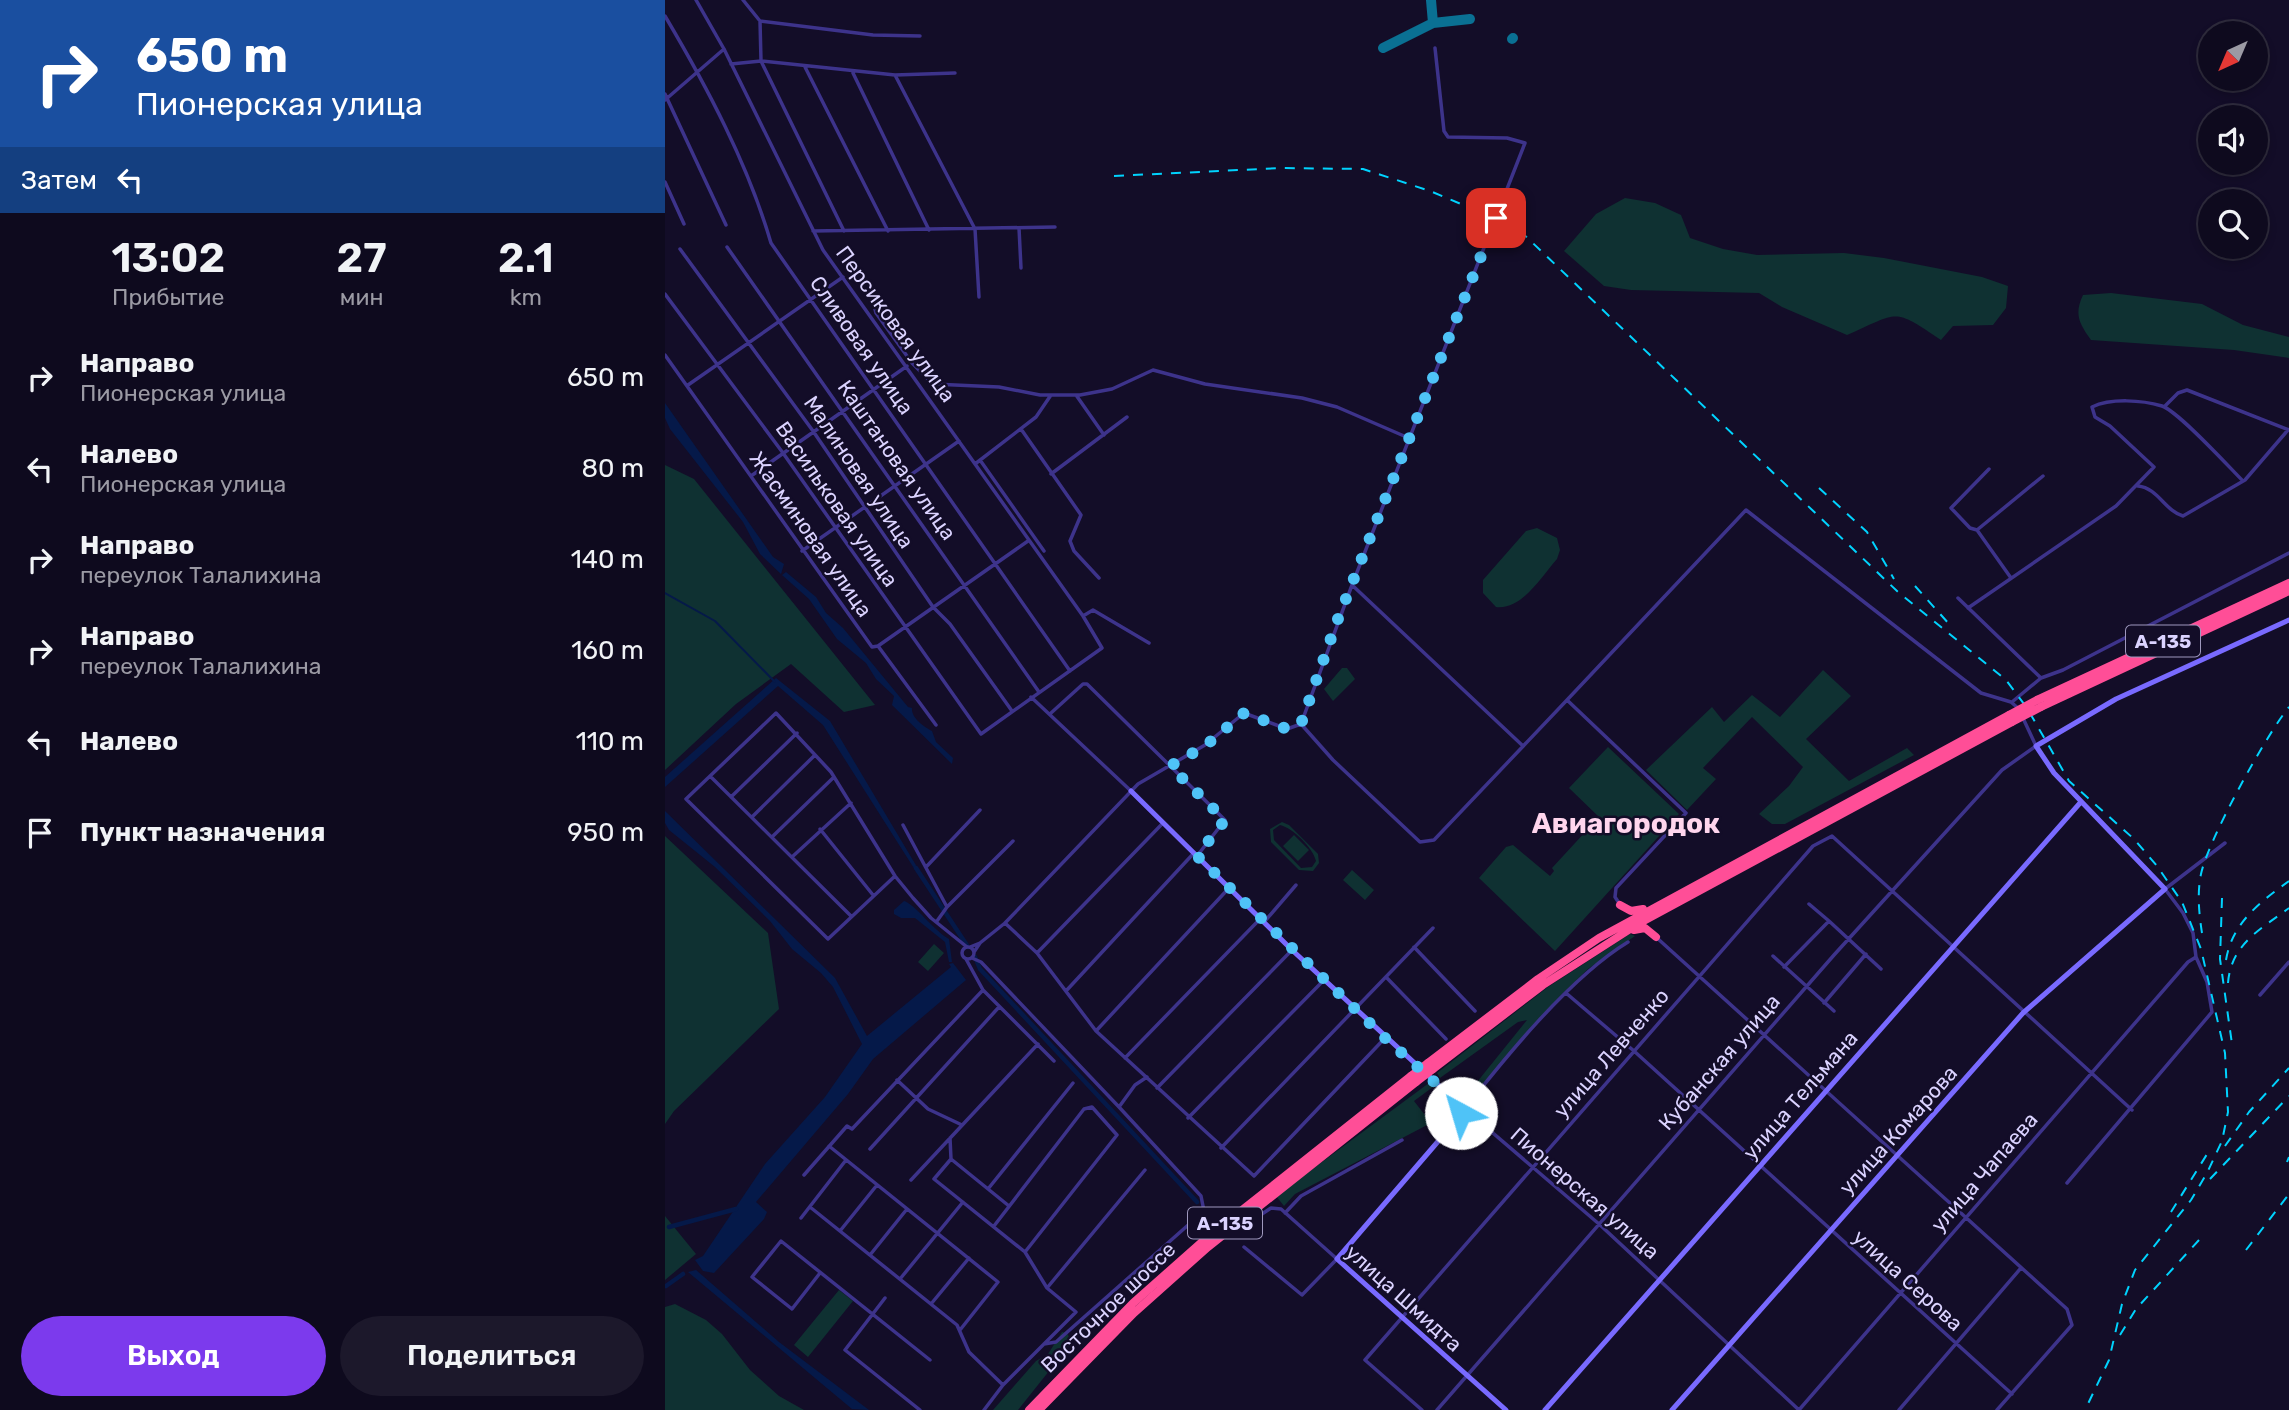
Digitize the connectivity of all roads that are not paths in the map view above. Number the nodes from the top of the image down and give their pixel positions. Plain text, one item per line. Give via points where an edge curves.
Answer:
1 (696, 0) edge
2 (743, 0) edge
3 (665, 16) edge
4 (760, 21) junction
5 (920, 36) dead end
6 (1435, 48) dead end
7 (724, 49) junction
8 (761, 61) junction
9 (731, 64) junction
10 (805, 66) junction
11 (698, 72) junction
12 (853, 73) junction
13 (955, 73) dead end
14 (895, 75) junction
15 (666, 97) edge
16 (665, 182) edge
17 (684, 224) dead end
18 (726, 225) dead end
19 (1055, 227) dead end
20 (1019, 228) junction
21 (975, 229) junction
22 (929, 230) junction
23 (813, 231) junction
24 (844, 231) junction
25 (888, 231) junction
26 (727, 247) dead end
27 (680, 249) dead end
28 (1021, 268) dead end
29 (843, 277) junction
30 (665, 293) edge
31 (979, 297) dead end
32 (811, 299) junction
33 (874, 305) dead end
34 (780, 321) junction
35 (749, 342) junction
36 (665, 355) edge
37 (910, 364) junction
38 (717, 365) junction
39 (688, 385) junction
40 (874, 388) junction
41 (1051, 395) junction
42 (1076, 395) junction
43 (2164, 407) junction
44 (843, 410) junction
45 (1127, 417) dead end
46 (1021, 429) junction
47 (2289, 430) edge
48 (813, 431) junction
49 (1104, 435) junction
50 (1411, 439) junction
51 (959, 441) junction
52 (783, 453) junction
53 (980, 460) junction
54 (927, 463) junction
55 (975, 464) junction
56 (1989, 468) dead end
57 (1051, 474) junction
58 (751, 476) junction
59 (2043, 476) dead end
60 (2243, 481) junction
61 (894, 485) junction
62 (2138, 486) junction
63 (863, 507) junction
64 (835, 528) junction
65 (1977, 530) junction
66 (1028, 541) junction
67 (802, 551) junction
68 (1044, 551) dead end
69 (2289, 553) edge
70 (995, 564) junction
71 (1100, 578) dead end
72 (2011, 578) junction
73 (966, 583) junction
74 (2289, 583) edge
75 (1352, 585) junction
76 (2289, 591) edge
77 (1958, 598) dead end
78 (933, 607) junction
79 (1968, 607) junction
80 (1083, 616) junction
81 (2289, 620) edge
82 (905, 626) junction
83 (1149, 643) dead end
84 (878, 646) junction
85 (1070, 671) junction
86 (2041, 678) junction
87 (1039, 692) junction
88 (1031, 697) junction
89 (1567, 700) junction
90 (2011, 702) junction
91 (2039, 704) junction
92 (1012, 711) junction
93 (1051, 713) junction
94 (1301, 724) junction
95 (936, 725) dead end
96 (797, 733) junction
97 (1523, 746) junction
98 (2036, 746) junction
99 (815, 754) junction
100 (1170, 766) junction
101 (710, 776) junction
102 (834, 777) junction
103 (1131, 791) junction
104 (731, 797) junction
105 (851, 803) junction
106 (2080, 803) junction
107 (980, 810) dead end
108 (752, 817) junction
109 (1163, 822) junction
110 (903, 825) dead end
111 (820, 829) junction
112 (772, 837) junction
113 (1013, 841) dead end
114 (2225, 843) dead end
115 (1195, 855) junction
116 (792, 857) junction
117 (926, 866) junction
118 (895, 876) junction
119 (1715, 877) junction
120 (1296, 885) dead end
121 (1229, 888) junction
122 (2165, 889) junction
123 (1892, 892) junction
124 (873, 895) junction
125 (1664, 901) junction
126 (1675, 904) junction
127 (1809, 904) dead end
128 (1621, 905) junction
129 (947, 907) junction
130 (851, 916) junction
131 (1263, 920) junction
132 (1829, 920) junction
133 (937, 921) junction
134 (1005, 923) junction
135 (1433, 928) dead end
136 (1599, 937) junction
137 (1656, 937) junction
138 (1849, 939) junction
139 (957, 941) junction
140 (1611, 941) junction
141 (1628, 942) dead end
142 (980, 943) junction
143 (968, 947) junction
144 (1414, 947) junction
145 (1952, 947) junction
146 (1292, 950) junction
147 (962, 951) junction
148 (974, 952) junction
149 (1037, 953) junction
150 (1866, 954) junction
151 (1773, 956) dead end
152 (2196, 957) junction
153 (972, 958) junction
154 (966, 959) junction
155 (2289, 962) edge
156 (1784, 967) junction
157 (1881, 969) dead end
158 (1698, 976) junction
159 (1386, 977) junction
160 (1324, 979) junction
161 (1540, 982) junction
162 (1805, 987) junction
163 (983, 990) junction
164 (1066, 991) junction
165 (1566, 993) junction
166 (2260, 995) dead end
167 (1824, 1003) junction
168 (999, 1007) junction
169 (1354, 1009) junction
170 (1475, 1011) dead end
171 (1834, 1011) dead end
172 (2023, 1013) junction
173 (1096, 1031) junction
174 (1765, 1035) junction
175 (1385, 1038) junction
176 (1446, 1039) dead end
177 (1038, 1044) junction
178 (1635, 1051) junction
179 (1125, 1058) junction
180 (1054, 1061) dead end
181 (2091, 1073) junction
182 (1147, 1077) junction
183 (1414, 1079) junction
184 (897, 1080) junction
185 (1073, 1083) dead end
186 (1157, 1088) junction
187 (1825, 1089) junction
188 (916, 1098) junction
189 (1458, 1103) junction
190 (1119, 1107) junction
191 (1465, 1108) junction
192 (1698, 1111) junction
193 (2132, 1111) junction
194 (1460, 1115) junction
195 (1188, 1118) junction
196 (962, 1125) junction
197 (950, 1138) junction
198 (1402, 1140) dead end
199 (829, 1146) junction
200 (1221, 1148) junction
201 (870, 1149) dead end
202 (1897, 1155) junction
203 (951, 1159) junction
204 (846, 1160) junction
205 (1758, 1165) junction
206 (1533, 1167) junction
207 (1145, 1170) dead end
208 (804, 1175) dead end
209 (911, 1180) dead end
210 (2067, 1183) dead end
211 (877, 1185) junction
212 (988, 1189) junction
213 (963, 1202) junction
214 (1009, 1206) junction
215 (810, 1207) junction
216 (907, 1209) junction
217 (1285, 1213) junction
218 (1965, 1216) junction
219 (801, 1218) dead end
220 (1247, 1224) dead end
221 (1599, 1224) junction
222 (994, 1226) junction
223 (840, 1231) junction
224 (1830, 1231) junction
225 (937, 1233) junction
226 (1244, 1247) dead end
227 (1025, 1252) junction
228 (870, 1255) junction
229 (969, 1258) junction
230 (1337, 1259) junction
231 (2021, 1268) junction
232 (820, 1273) junction
233 (900, 1279) junction
234 (1659, 1279) junction
235 (1047, 1288) junction
236 (1900, 1295) junction
237 (885, 1298) dead end
238 (931, 1304) junction
239 (873, 1314) junction
240 (1403, 1318) junction
241 (960, 1330) junction
242 (1044, 1344) junction
243 (1956, 1344) junction
244 (1730, 1345) junction
245 (930, 1360) dead end
246 (1468, 1375) junction
247 (1003, 1385) junction
248 (2012, 1394) junction
249 (920, 1410) edge
250 (984, 1410) edge
251 (1029, 1410) edge
252 (1039, 1410) edge
253 (1422, 1410) edge
254 (1437, 1410) edge
255 (1506, 1410) edge
256 (1545, 1410) edge
257 (1672, 1410) edge
258 (1799, 1410) edge
259 (1899, 1410) edge
260 (1997, 1410) edge

1 - 7 street, Персиковая улица
2 - 4 street
3 - 11 street, Сливовая улица
4 - 5 street
4 - 8 street
6 - 50 street via 1448,137 1507,138 1525,143
7 - 9 street, Персиковая улица
7 - 11 street
8 - 9 street
8 - 10 street
8 - 24 street
9 - 23 street, Персиковая улица
10 - 12 street
10 - 25 street
11 - 15 street
11 - 32 street, Сливовая улица via 762,212 771,243
12 - 14 street
12 - 22 street
13 - 14 street
14 - 21 street
15 - 18 street
16 - 17 street
19 - 20 street
20 - 21 street
20 - 28 street
21 - 22 street
21 - 31 street
22 - 25 street
23 - 24 street
23 - 29 street, Персиковая улица
24 - 25 street
26 - 34 street, Каштановая улица
27 - 35 street, Малиновая улица
29 - 32 street
29 - 37 street, Персиковая улица
30 - 38 street, Васильковая улица
32 - 34 street
32 - 40 street, Сливовая улица
33 - 37 street
34 - 35 street
34 - 44 street, Каштановая улица
35 - 38 street
35 - 48 street, Малиновая улица
36 - 39 street, Жасминовая улица
37 - 40 street
37 - 41 street via 933,384
37 - 51 street, Персиковая улица
38 - 39 street
38 - 52 street, Васильковая улица
39 - 58 street, Жасминовая улица
40 - 44 street
40 - 54 street, Сливовая улица
41 - 42 street
41 - 46 street via 1043,411
42 - 49 street
42 - 50 street via 1112,389 1153,370 1337,407
43 - 47 street via 2187,390
43 - 60 street
43 - 62 street via 2113,401 2092,408 2095,417 2154,467
44 - 48 street
44 - 61 street, Каштановая улица
45 - 49 street
46 - 53 street
46 - 57 street
47 - 60 street
48 - 52 street
48 - 63 street, Малиновая улица
49 - 57 street
50 - 75 street
51 - 54 street
51 - 55 street, Персиковая улица
52 - 58 street
52 - 64 street, Васильковая улица
53 - 55 street
53 - 68 street
54 - 61 street
54 - 70 street, Сливовая улица
55 - 66 street, Персиковая улица
56 - 65 street via 1951,508
57 - 71 street via 1081,515 1069,537 1074,551
58 - 67 street, Жасминовая улица
59 - 65 street
60 - 62 street via 2183,516 2149,489
61 - 63 street
61 - 73 street, Каштановая улица
62 - 72 street
63 - 64 street
63 - 78 street, Малиновая улица
64 - 67 street
64 - 82 street, Васильковая улица
65 - 72 street
66 - 70 street
66 - 80 street, Персиковая улица
67 - 84 street, Жасминовая улица via 872,647
69 - 86 street
70 - 73 street
70 - 85 street, Сливовая улица
72 - 79 street
73 - 78 street
73 - 87 street, Каштановая улица
74 - 91 highway, А-135
75 - 94 street
75 - 97 street
76 - 91 highway, А-135
77 - 79 street
78 - 82 street
78 - 92 street, Малиновая улица
79 - 86 street
80 - 83 street via 1093,610
80 - 85 street, Персиковая улица via 1102,648
81 - 98 street via 2125,695
82 - 84 street
82 - 92 street, Васильковая улица via 981,734
84 - 95 street, Жасминовая улица
85 - 87 street
86 - 90 street
87 - 88 street
88 - 92 street
88 - 93 street, Пионерская улица
89 - 90 street via 1746,510 1981,694
89 - 97 street
89 - 128 street via 1686,813 1616,888
90 - 98 street
91 - 119 highway, А-135, bridge
93 - 100 street via 1087,684
93 - 103 street, Пионерская улица
94 - 97 street via 1420,842 1433,839
94 - 100 street via 1287,729 1244,713 1205,746
96 - 99 street
96 - 101 street via 776,713
96 - 104 street
98 - 106 street via 2047,766
98 - 123 street, Кубанская улица via 2002,770
99 - 102 street
99 - 108 street
100 - 103 street
100 - 115 street via 1225,820
101 - 104 street
101 - 130 street via 686,799 828,939
102 - 105 street
102 - 112 street
103 - 109 street, Пионерская улица
103 - 134 street
104 - 108 street
105 - 111 street
105 - 118 street
106 - 122 street
106 - 145 street, улица Тельмана
107 - 117 street
108 - 112 street
109 - 115 street, Пионерская улица
109 - 149 street
110 - 117 street
111 - 116 street
111 - 124 street
112 - 116 street
113 - 129 street
114 - 122 street
115 - 121 street, Пионерская улица
115 - 164 street
116 - 130 street
117 - 129 street
118 - 124 street
118 - 133 street
119 - 125 highway, А-135
119 - 126 highway, А-135
120 - 131 street
121 - 131 street, Пионерская улица
121 - 173 street
122 - 152 street via 2193,933
122 - 172 street, улица Комарова
123 - 138 street, Кубанская улица
123 - 145 street
123 - 158 street, улица Левченко via 1832,836 1812,846
124 - 130 street
125 - 128 highway via 1635,912
125 - 136 highway, А-135
126 - 137 highway via 1653,922
126 - 140 highway, А-135
127 - 132 street
128 - 136 highway via 1624,918
129 - 133 street
131 - 146 street, Пионерская улица
131 - 179 street
132 - 138 street
132 - 156 street
133 - 139 street
134 - 142 street
134 - 149 street
135 - 144 street
136 - 161 highway, А-135
137 - 140 highway via 1641,928
137 - 158 street
138 - 150 street
138 - 162 street, Кубанская улица
139 - 143 street
139 - 147 street
140 - 161 highway, А-135
141 - 165 street
142 - 143 street
142 - 148 street
143 - 147 street
143 - 148 street
144 - 159 street
144 - 170 street
145 - 172 street
145 - 187 street, улица Тельмана
146 - 160 street, Пионерская улица
146 - 186 street
147 - 154 street
148 - 153 street
149 - 164 street
150 - 157 street
150 - 167 street
151 - 156 street
152 - 181 street, улица Чапаева
152 - 193 street via 2207,982 2212,1013
153 - 154 street
153 - 190 street via 981,962
154 - 163 street
155 - 166 street
156 - 162 street
158 - 174 street
158 - 178 street, улица Левченко
159 - 169 street
159 - 176 street
160 - 169 street, Пионерская улица
160 - 195 street
161 - 183 highway, А-135, bridge
162 - 167 street
162 - 174 street, Кубанская улица
163 - 168 street
163 - 184 street
164 - 173 street
165 - 178 street, улица Серова
165 - 191 street
167 - 171 street
168 - 177 street
168 - 188 street
169 - 175 street, Пионерская улица
169 - 200 street
172 - 181 street
172 - 202 street, улица Комарова
173 - 179 street
174 - 187 street
174 - 192 street, Кубанская улица
175 - 189 street, Пионерская улица
175 - 200 street via 1255,1175
177 - 180 street
177 - 196 street
178 - 192 street, улица Серова
178 - 206 street, улица Левченко
179 - 182 street
181 - 193 street
181 - 218 street, улица Чапаева
182 - 186 street
182 - 190 street
183 - 251 highway, Восточное шоссе / А-135 via 1203,1241 1125,1310
183 - 252 highway, Восточное шоссе / А-135 via 1208,1247 1116,1330
184 - 188 street
184 - 199 street via 852,1129 847,1126
185 - 212 street
186 - 195 street
187 - 202 street
187 - 205 street, улица Тельмана
188 - 196 street
188 - 201 street
189 - 191 street, Пионерская улица
189 - 194 street
190 - 242 street via 1201,1196 1205,1207 1056,1342
191 - 194 street
191 - 206 street, Пионерская улица
192 - 205 street, улица Серова
192 - 221 street, Кубанская улица
193 - 210 street
194 - 230 street
195 - 200 street
196 - 197 street
197 - 203 street
197 - 209 street
198 - 217 street via 1301,1196
199 - 204 street
199 - 208 street
202 - 218 street
202 - 224 street, улица Комарова
203 - 212 street
203 - 213 street via 934,1179
204 - 211 street
204 - 215 street
205 - 224 street, улица Серова
205 - 234 street, улица Тельмана
206 - 221 street, Пионерская улица
206 - 240 street, улица Левченко
207 - 235 street
211 - 216 street
211 - 223 street
212 - 214 street
213 - 222 street
213 - 225 street
214 - 222 street
214 - 227 street via 1089,1106 1117,1135
215 - 219 street
215 - 223 street
216 - 225 street
216 - 228 street
217 - 220 street, улица Шмидта via 1271,1208
217 - 230 street, улица Шмидта
218 - 231 street
218 - 236 street, улица Чапаева
221 - 234 street, Пионерская улица
221 - 246 street, Кубанская улица
222 - 227 street
223 - 228 street
224 - 236 street, улица Серова
224 - 244 street, улица Комарова
225 - 229 street
225 - 233 street
226 - 230 street via 1302,1295
227 - 235 street
228 - 233 street
229 - 238 street
229 - 241 street via 998,1282
230 - 240 street, улица Шмидта
231 - 243 street
231 - 248 street via 2067,1309 2072,1325
232 - 232 street via 781,1241 752,1277 792,1309
232 - 239 street
233 - 238 street
234 - 244 street, Пионерская улица
234 - 256 street, улица Тельмана
235 - 242 street via 1076,1312
236 - 243 street, улица Серова
236 - 258 street, улица Чапаева
237 - 239 street
238 - 241 street
239 - 245 street
239 - 249 street via 845,1350
240 - 246 street, улица Шмидта
240 - 253 street, улица Левченко via 1365,1360
241 - 247 street via 969,1352
242 - 247 street
243 - 248 street, улица Серова
243 - 259 street
244 - 257 street, улица Комарова
244 - 258 street, Пионерская улица
246 - 254 street, Кубанская улица
246 - 255 street, улица Шмидта
247 - 250 street
248 - 260 street

